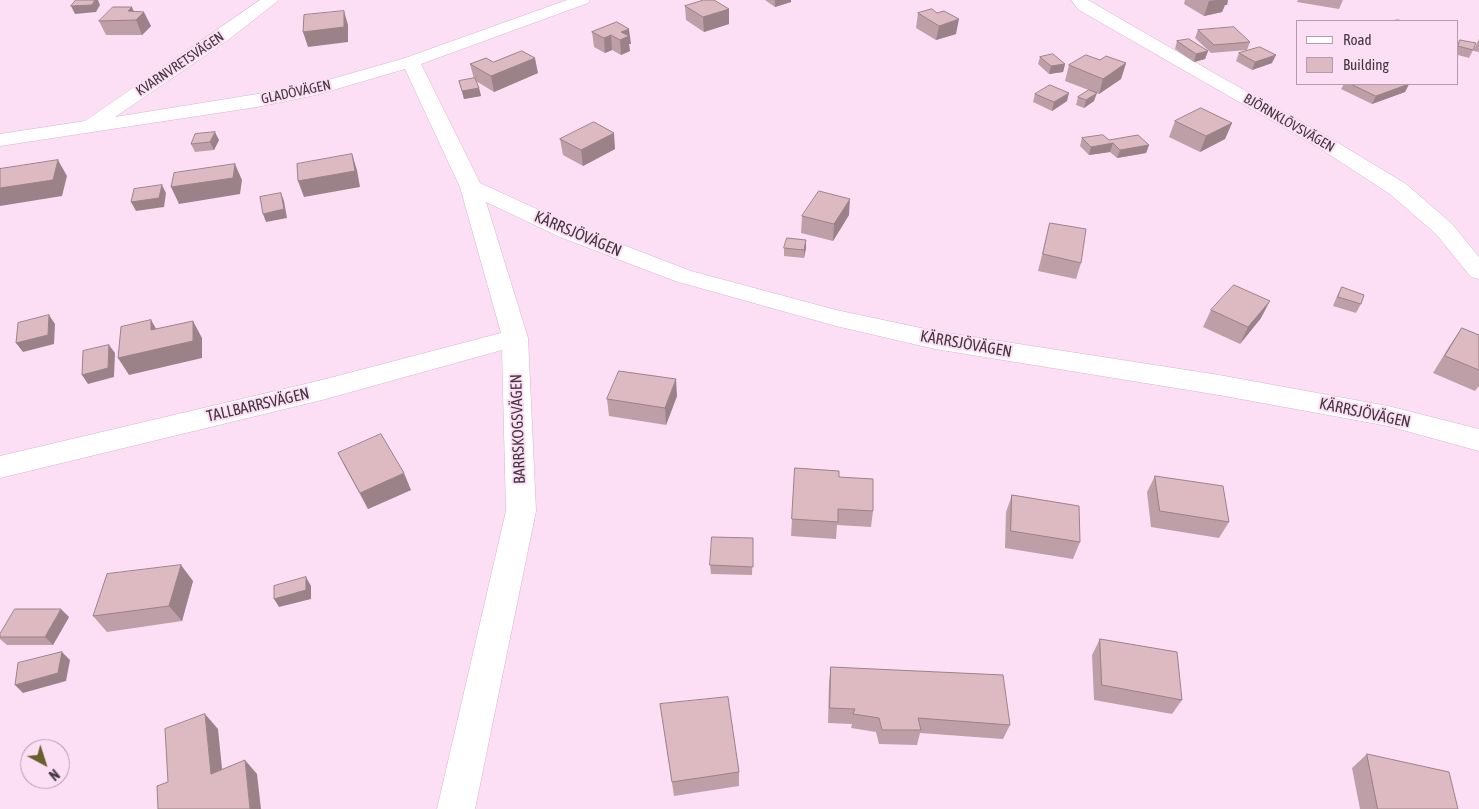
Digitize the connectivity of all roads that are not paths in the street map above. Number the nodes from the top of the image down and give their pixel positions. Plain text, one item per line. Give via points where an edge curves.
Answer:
1 (271, 0) edge
2 (582, 0) edge
3 (1080, 0) edge
4 (411, 62) junction
5 (87, 127) junction
6 (0, 140) edge
7 (471, 187) junction
8 (1479, 272) edge
9 (515, 338) junction
10 (1479, 440) edge
11 (0, 467) edge
12 (456, 809) edge

1 - 5 street, KVARNVRETSVÄGEN
2 - 4 street, GLADÖVÄGEN
3 - 8 street, BJÖRNKLÖVSVÄGEN via 1085,6 1323,142 1398,189 1444,229
4 - 5 street, GLADÖVÄGEN via 309,91
4 - 7 street, BARRSKOGSVÄGEN
5 - 6 street, GLADÖVÄGEN
7 - 9 street, BARRSKOGSVÄGEN
7 - 10 street, KÄRRSJÖVÄGEN via 568,232 683,276 836,318 935,340 1388,416
9 - 11 street, TALLBARRSVÄGEN via 322,390
9 - 12 street, BARRSKOGSVÄGEN via 521,511

